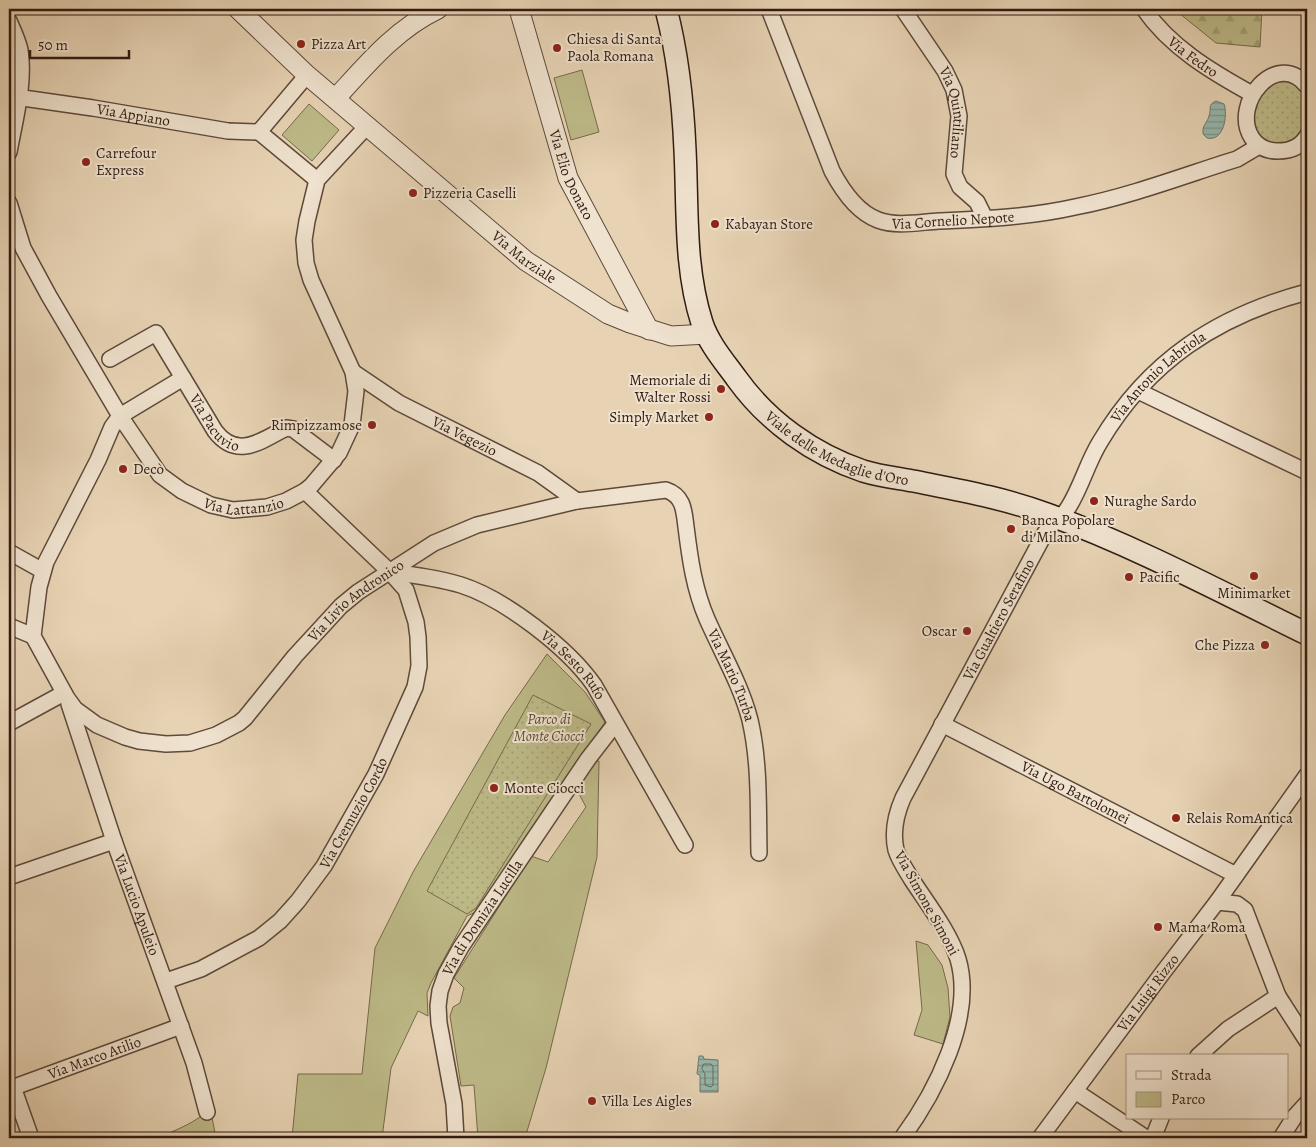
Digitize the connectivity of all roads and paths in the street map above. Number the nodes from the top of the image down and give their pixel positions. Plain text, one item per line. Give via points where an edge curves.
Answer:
1 (238, 9) edge
2 (438, 9) edge
3 (519, 9) edge
4 (666, 9) edge
5 (769, 9) edge
6 (903, 9) edge
7 (1144, 9) edge
8 (9, 21) edge
9 (307, 75) junction
10 (1307, 86) edge
11 (1252, 94) junction
12 (14, 97) edge
13 (336, 98) junction
14 (368, 125) junction
15 (259, 132) junction
16 (1307, 136) edge
17 (1259, 146) junction
18 (9, 152) edge
19 (317, 180) junction
20 (9, 203) edge
21 (985, 218) junction
22 (1307, 292) edge
23 (649, 330) junction
24 (707, 334) junction
25 (110, 360) dead end
26 (353, 372) junction
27 (183, 378) junction
28 (1138, 391) junction
29 (120, 416) junction
30 (334, 460) junction
31 (1307, 472) edge
32 (305, 491) junction
33 (577, 501) junction
34 (683, 504) joint
35 (1058, 518) junction
36 (9, 552) edge
37 (43, 571) junction
38 (390, 572) junction
39 (9, 626) edge
40 (1307, 634) edge
41 (34, 636) junction
42 (65, 696) junction
43 (9, 723) edge
44 (615, 724) junction
45 (942, 724) junction
46 (1307, 776) edge
47 (114, 840) junction
48 (685, 845) dead end
49 (759, 853) dead end
50 (1239, 872) junction
51 (9, 877) edge
52 (1217, 902) junction
53 (166, 981) junction
54 (1278, 996) junction
55 (182, 1026) junction
56 (1307, 1041) edge
57 (1200, 1054) edge
58 (11, 1088) edge
59 (1075, 1091) junction
60 (1307, 1102) edge
61 (207, 1112) dead end
62 (1160, 1120) edge
63 (31, 1138) edge
64 (456, 1138) edge
65 (902, 1138) edge
66 (1040, 1138) edge
67 (1146, 1138) edge
68 (1152, 1138) edge
69 (1281, 1138) edge

1 - 9 street, Via Marziale
2 - 13 street via 398,34
3 - 23 street, Via Elio Donato via 568,178
4 - 24 main road, Viale delle Medaglie d'Oro via 682,103 690,268
5 - 21 street, Via Cornelio Nepote via 828,162 856,205 872,217 886,222
6 - 21 street, Via Quintiliano via 945,71 954,90 959,116 954,174 960,186 977,202
7 - 11 street, Via Fedro via 1184,51
8 - 12 street via 20,49 21,63
9 - 13 street, Via Marziale
9 - 15 street
10 - 11 street via 1295,75 1280,74 1268,79
11 - 17 street via 1247,110 1247,128
12 - 15 street, Via Appiano via 228,131
12 - 18 street
13 - 14 street, Via Marziale
14 - 19 street
14 - 23 street, Via Marziale via 526,261 608,314
15 - 19 street
16 - 17 street via 1297,147 1286,151
17 - 21 street, Via Cornelio Nepote via 1230,161 1108,200 1046,212
19 - 26 street, Via Lattanzio via 305,230 306,263
20 - 29 street, Via Lattanzio via 28,256
22 - 28 street, Via Antonio Labriola via 1258,308 1206,333 1159,368
23 - 24 street, Via Marziale via 679,337
24 - 35 main road, Viale delle Medaglie d'Oro via 754,401 790,433 830,457 864,471 1010,502
25 - 27 street, Via Pacuvio via 156,333
26 - 30 street, Via Lattanzio via 356,391 354,416 350,433
26 - 33 street, Via Vegezio via 399,403 538,473
27 - 29 street, Via Pacuvio
27 - 30 street, Via Pacuvio via 215,431 226,442 246,447 286,428
28 - 31 street
28 - 35 street, Via Antonio Labriola via 1112,422 1068,508
29 - 32 street, Via Lattanzio via 160,475 182,492 203,502 225,509 258,509 286,501
29 - 37 street
30 - 32 street, Via Lattanzio
32 - 38 street, Via Cremuzio Cordo
33 - 34 street, Via Livio Andronico via 663,490 675,494
33 - 38 street, Via Livio Andronico via 462,530 434,543
34 - 49 street, Via Mario Turba via 694,580 750,721 758,792
35 - 40 main road, Viale delle Medaglie d'Oro via 1118,542
35 - 45 street, Via Gualtiero Serafino via 1045,533
36 - 37 street
37 - 41 street
38 - 42 street, Via Livio Andronico via 341,606 295,656 251,712 239,723 216,735 180,744 139,741 98,725 81,714
38 - 44 street, Via Sesto Rufo via 462,585 506,608 546,636 581,669
38 - 53 street, Via Cremuzio Cordo via 406,590 411,604 416,622 419,666 413,694 376,774 324,866 280,921 259,938 209,965
39 - 41 street
41 - 42 street
42 - 43 street
42 - 47 street, Via Lucio Apuleio
44 - 48 street, Via Sesto Rufo
44 - 64 street, Via di Domizia Lucilla via 466,939 446,974 438,998 438,1013 454,1104
45 - 50 street, Via Ugo Bartolomei via 1208,861
45 - 65 street, Via Simone Simoni via 903,798 894,835 900,859 955,952 961,978 960,1006 934,1087
46 - 50 street
47 - 51 street
47 - 53 street, Via Lucio Apuleio
50 - 52 street, Via Luigi Rizzo
52 - 54 street via 1239,905 1246,913
52 - 59 street, Via Luigi Rizzo
53 - 55 street, Via Lucio Apuleio
54 - 56 street
54 - 57 street via 1228,1029
55 - 58 street, Via Marco Atilio
55 - 61 street, Via Lucio Apuleio
58 - 63 street
59 - 66 street, Via Luigi Rizzo
59 - 67 street
60 - 69 street
62 - 68 street

